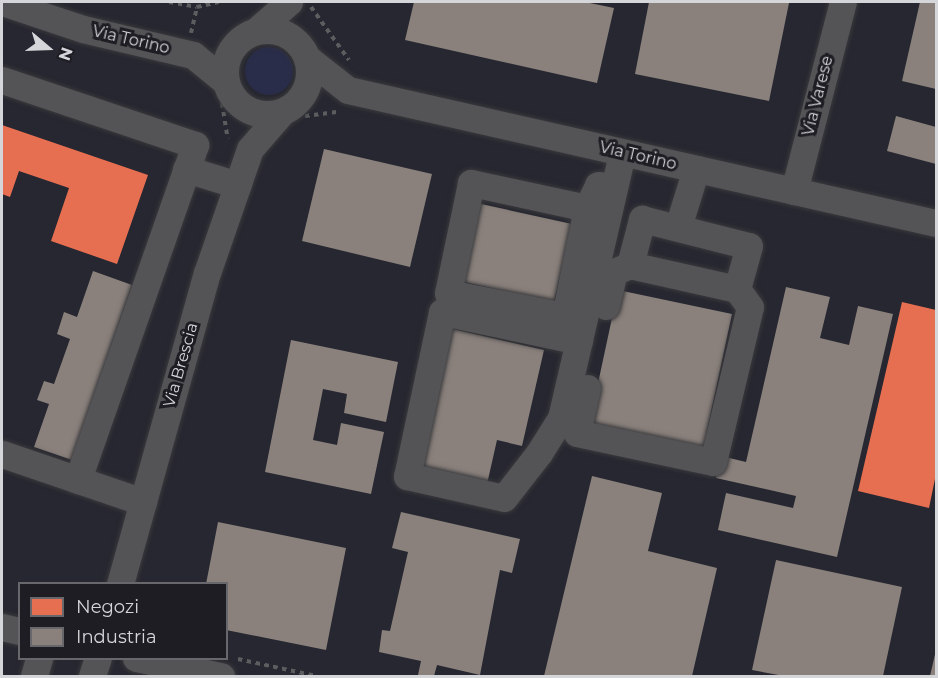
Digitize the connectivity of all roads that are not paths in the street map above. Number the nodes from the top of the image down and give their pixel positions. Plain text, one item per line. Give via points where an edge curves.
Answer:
1 (2, 2) edge
2 (843, 2) edge
3 (293, 4) edge
4 (246, 37) junction
5 (303, 50) junction
6 (193, 55) junction
7 (347, 78) junction
8 (2, 80) edge
9 (232, 93) junction
10 (290, 106) junction
11 (250, 149) junction
12 (622, 153) junction
13 (186, 169) junction
14 (696, 169) junction
15 (238, 185) junction
16 (614, 187) junction
17 (794, 191) junction
18 (587, 208) junction
19 (936, 223) edge
20 (678, 228) junction
21 (630, 265) junction
22 (737, 289) junction
23 (579, 341) junction
24 (2, 454) edge
25 (78, 480) junction
26 (143, 502) junction
27 (121, 582) edge
28 (38, 660) edge
29 (97, 660) edge
30 (145, 660) edge
31 (34, 676) edge
32 (92, 676) edge
33 (220, 676) edge

1 - 6 street, Via Torino via 83,29
2 - 17 street, Via Varese
3 - 4 street
3 - 5 street
4 - 5 street, Via Torino via 283,32
4 - 6 street, Via Torino
4 - 9 street via 226,61
5 - 7 street, Via Torino
5 - 10 street via 308,85
6 - 9 street, Via Torino
7 - 10 street, Via Torino
7 - 12 street, Via Torino
8 - 13 street via 195,145
9 - 10 street, Via Torino via 263,114
9 - 11 street
10 - 11 street, Via Brescia
11 - 15 street, Via Brescia
12 - 14 street, Via Torino
12 - 16 street
13 - 15 street
13 - 25 street
14 - 17 street, Via Torino
14 - 20 street
15 - 26 street, Via Brescia via 207,273
16 - 18 street via 598,185
16 - 23 street
17 - 19 street, Via Torino
18 - 18 street via 565,316 448,293 471,183
20 - 21 street via 642,219
20 - 22 street via 749,246
21 - 22 street
21 - 22 street via 614,272 577,433 713,462 750,307
23 - 23 street via 561,418 504,498 407,476 442,312
24 - 25 street
25 - 26 street
26 - 27 street, Via Brescia
28 - 31 street
29 - 32 street
30 - 33 street

